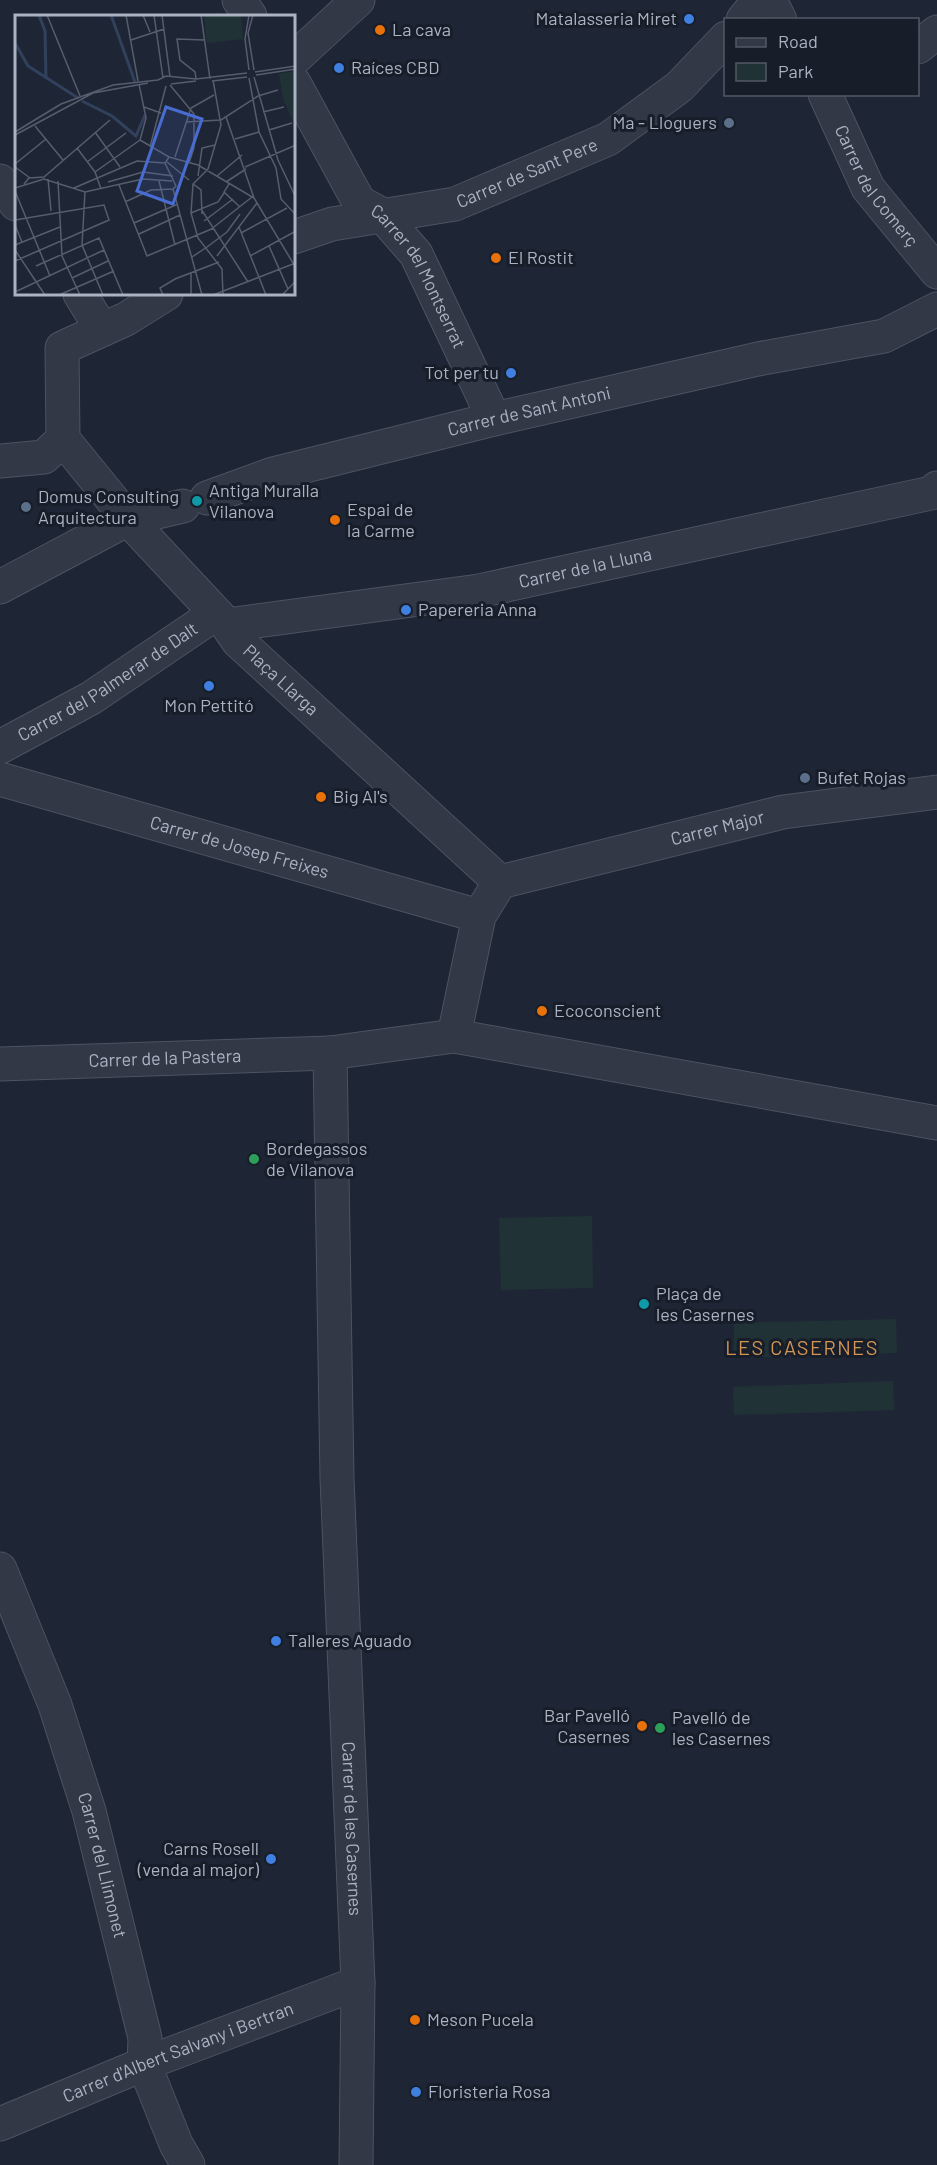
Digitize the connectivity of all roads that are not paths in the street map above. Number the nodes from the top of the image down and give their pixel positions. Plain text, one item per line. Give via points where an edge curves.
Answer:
1 (239, 0) edge
2 (358, 0) edge
3 (759, 0) edge
4 (770, 0) edge
5 (249, 15) edge
6 (745, 18) edge
7 (779, 18) edge
8 (937, 32) edge
9 (724, 40) edge
10 (919, 46) edge
11 (296, 57) edge
12 (296, 87) edge
13 (838, 99) edge
14 (0, 181) edge
15 (15, 203) edge
16 (381, 214) junction
17 (296, 236) edge
18 (937, 272) edge
19 (81, 296) edge
20 (163, 296) edge
21 (937, 309) edge
22 (101, 328) junction
23 (494, 419) junction
24 (63, 439) junction
25 (0, 461) edge
26 (937, 488) edge
27 (128, 519) junction
28 (0, 587) edge
29 (221, 619) junction
30 (0, 747) edge
31 (0, 779) edge
32 (937, 792) edge
33 (500, 882) junction
34 (479, 916) junction
35 (454, 1036) junction
36 (330, 1053) junction
37 (0, 1064) edge
38 (937, 1123) edge
39 (0, 1569) edge
40 (358, 1983) junction
41 (144, 2064) junction
42 (0, 2124) edge
43 (188, 2165) edge
44 (356, 2165) edge

1 - 5 street
2 - 11 street
3 - 6 street
4 - 7 street
8 - 10 street
9 - 16 street, Carrer de Sant Pere via 679,87 608,139 455,204
12 - 16 street, Carrer del Montserrat via 359,202
13 - 18 street, Carrer del Comerç via 868,188
14 - 15 street
16 - 17 street, Carrer de Sant Pere
16 - 23 street, Carrer del Montserrat via 416,254
19 - 22 street
20 - 22 street
21 - 23 street, Carrer de Sant Antoni via 884,336 758,359
22 - 24 street via 62,348
23 - 27 street, Carrer de Sant Antoni via 273,474 195,502
24 - 25 street via 44,457
24 - 27 street, Plaça Llarga
26 - 29 street, Carrer de la Lluna via 931,493 479,591
27 - 28 street, Carrer de Sant Antoni
27 - 29 street, Plaça Llarga
29 - 30 street, Carrer del Palmerar de Dalt via 91,698
29 - 33 street, Plaça Llarga via 238,641
31 - 34 street, Carrer de Josep Freixes
32 - 33 street, Carrer Major via 783,812
33 - 34 street
34 - 35 street
35 - 36 street
35 - 38 street
36 - 37 street, Carrer de la Pastera
36 - 40 street, Carrer de les Casernes via 338,1490
39 - 41 street, Carrer del Llimonet via 55,1705 89,1811 144,2038
40 - 41 street, Carrer d'Albert Salvany i Bertran
40 - 44 street, Carrer de les Casernes
41 - 42 street, Carrer d'Albert Salvany i Bertran
41 - 43 street, Carrer del Llimonet

